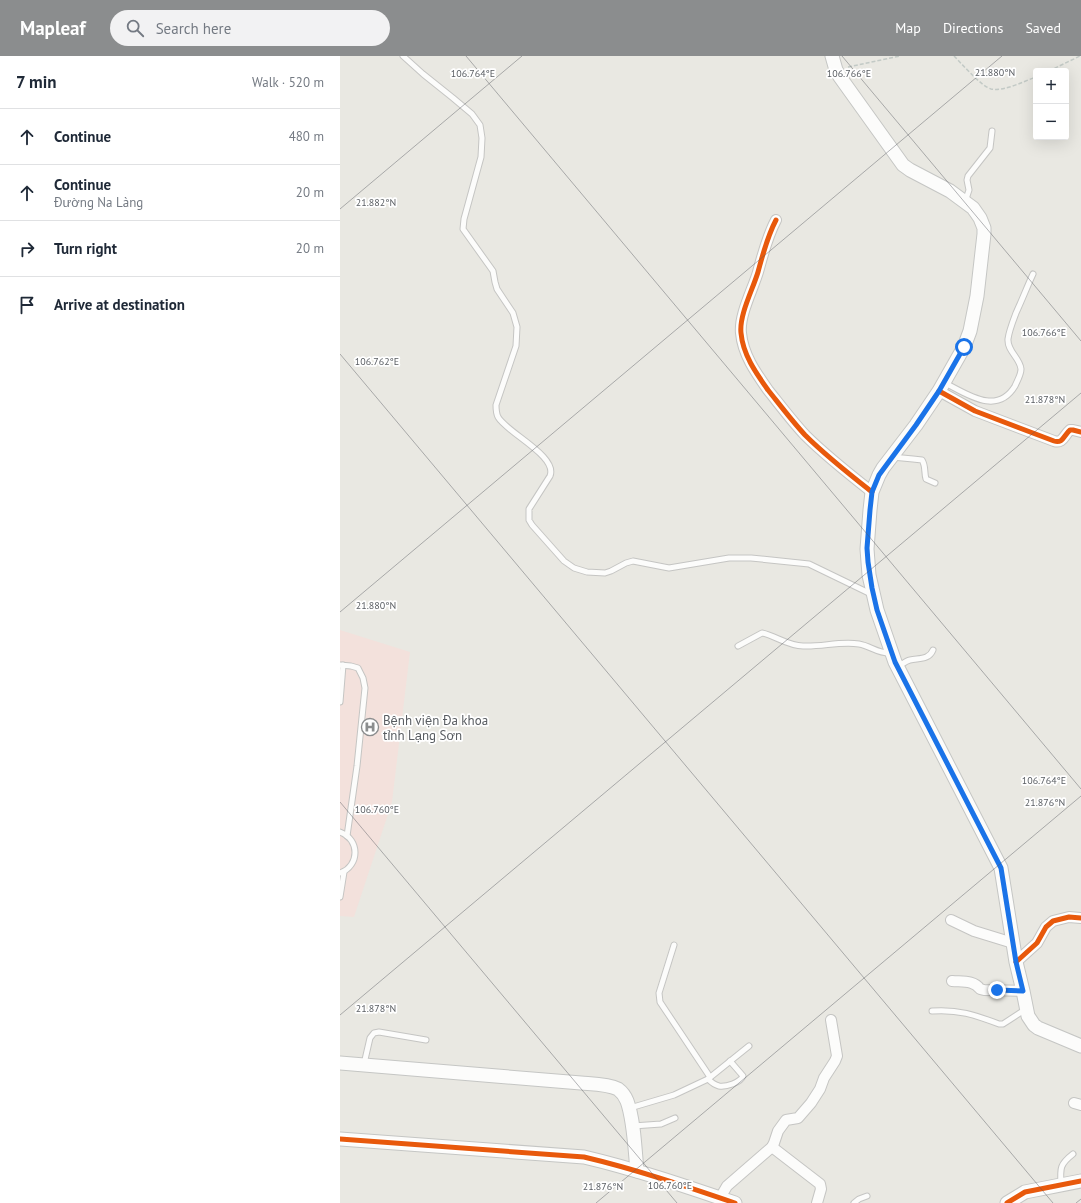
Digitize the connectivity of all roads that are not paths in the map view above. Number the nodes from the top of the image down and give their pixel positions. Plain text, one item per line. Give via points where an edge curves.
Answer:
1 (403, 56) edge
2 (832, 56) edge
3 (992, 131) dead end
4 (965, 202) junction
5 (776, 220) dead end
6 (1033, 274) dead end
7 (942, 387) junction
8 (1081, 432) edge
9 (891, 457) junction
10 (935, 483) dead end
11 (872, 492) junction
12 (874, 595) junction
13 (738, 646) dead end
14 (933, 650) dead end
15 (891, 653) junction
16 (341, 665) edge
17 (898, 668) junction
18 (340, 702) edge
19 (340, 832) edge
20 (347, 836) junction
21 (342, 872) edge
22 (340, 897) edge
23 (1081, 918) edge
24 (950, 920) dead end
25 (1013, 943) junction
26 (674, 945) dead end
27 (1016, 962) junction
28 (952, 981) dead end
29 (1023, 991) junction
30 (1027, 1008) junction
31 (932, 1012) dead end
32 (831, 1020) dead end
33 (426, 1040) dead end
34 (749, 1046) dead end
35 (1081, 1046) edge
36 (730, 1061) junction
37 (340, 1063) edge
38 (364, 1065) junction
39 (709, 1078) junction
40 (629, 1108) junction
41 (675, 1118) dead end
42 (632, 1126) junction
43 (340, 1139) edge
44 (772, 1147) junction
45 (1073, 1154) dead end
46 (637, 1171) junction
47 (1080, 1183) edge
48 (1061, 1184) junction
49 (867, 1196) dead end
50 (720, 1198) junction
51 (735, 1203) edge
52 (817, 1203) edge
53 (854, 1203) edge
54 (1007, 1203) edge

1 - 12 lane via 472,114 480,126 481,157 463,229 493,271 497,289 511,309 517,327 516,346 496,405 496,412 501,422 548,462 550,476 529,509 529,520 532,525 564,561 574,568 587,572 605,573 633,561 669,568 729,558 751,558 809,564
2 - 4 main road via 836,70 844,83 902,165
3 - 4 lane via 990,148 968,176 969,190
4 - 7 main road via 978,213 984,234 977,296 970,331 961,355
5 - 11 street via 766,242 741,325 745,353 764,385 793,422 815,445
6 - 7 lane via 1012,323 1008,339 1008,347 1020,362 1021,372 1012,391 995,402 987,402
7 - 8 street via 975,411 1057,442 1070,430
7 - 9 main road
9 - 10 lane via 922,460 925,464 926,479
9 - 11 main road
11 - 12 main road via 867,548
12 - 15 main road
13 - 15 lane via 762,633 797,646 850,643 868,646 881,653
14 - 17 lane via 929,656 906,662
15 - 17 main road
16 - 18 lane
16 - 20 lane via 358,668 364,688
17 - 25 main road via 1001,868
19 - 20 lane
20 - 21 lane via 355,852 352,863
21 - 22 lane
23 - 27 street via 1069,917 1053,921 1046,927 1037,943
24 - 25 street via 974,931
25 - 27 main road
26 - 39 lane via 659,993 660,1002
27 - 29 main road
28 - 29 street via 969,982 984,990
29 - 30 main road
30 - 31 lane via 1003,1024 969,1013 948,1010
30 - 35 main road via 1031,1021 1038,1028
32 - 44 street via 837,1056 835,1061 811,1104 798,1118 786,1120 778,1131
33 - 38 lane via 374,1033 370,1038
34 - 36 lane
36 - 39 lane
36 - 39 lane via 743,1076 742,1079 717,1086
37 - 38 main road
38 - 40 main road via 610,1086 623,1093
39 - 40 lane via 674,1095
40 - 42 main road
41 - 42 lane via 661,1124
42 - 46 main road
43 - 46 main road via 580,1156
44 - 50 street via 727,1186
44 - 52 street via 820,1184 822,1190
45 - 48 lane via 1060,1168
46 - 50 main road
47 - 48 main road
48 - 54 main road via 1024,1192
49 - 53 lane
50 - 51 main road

